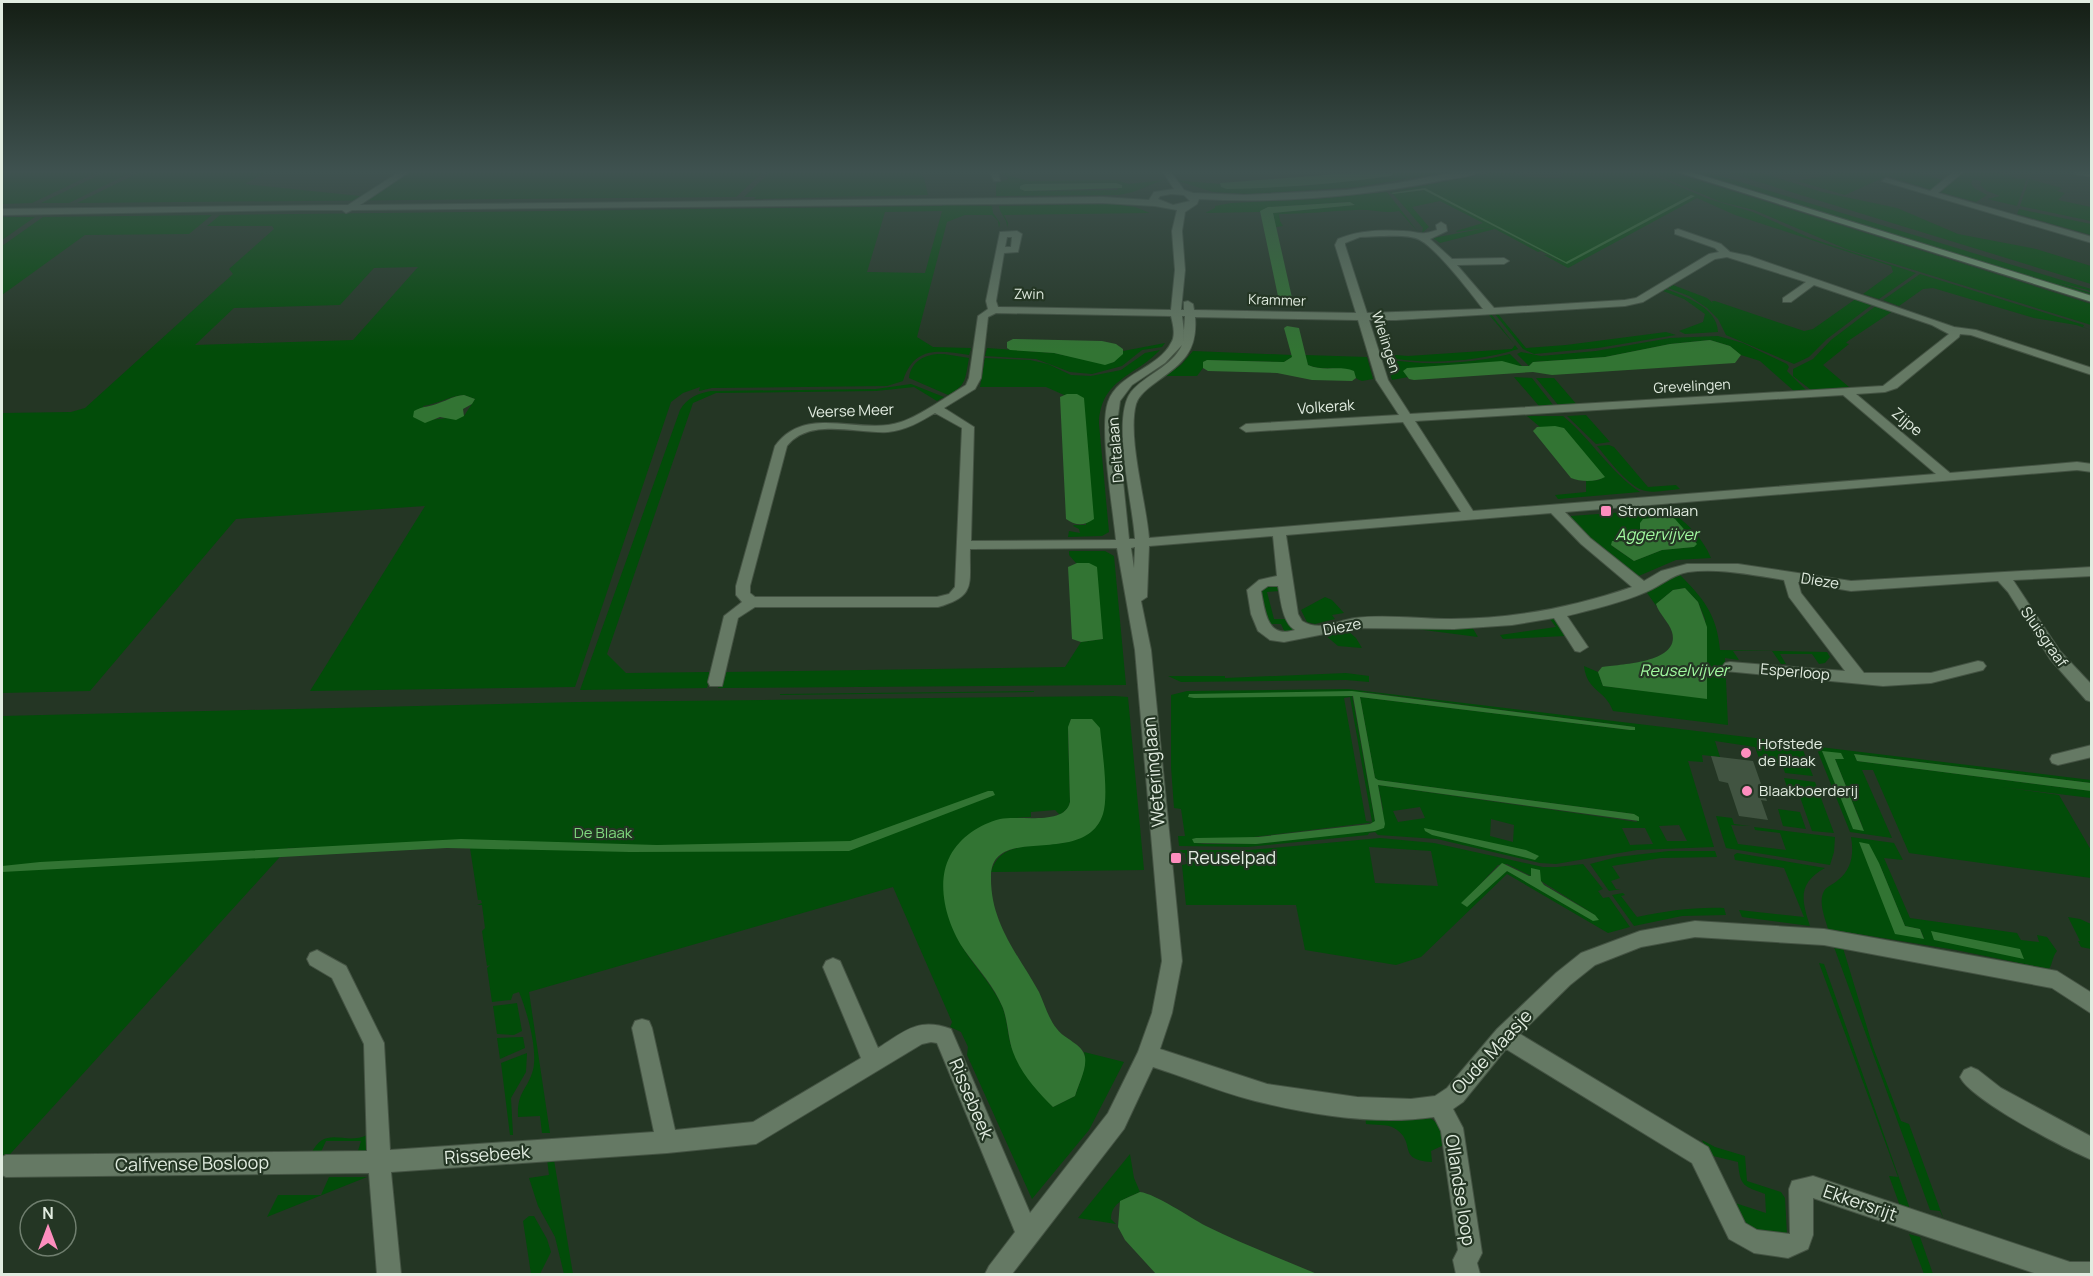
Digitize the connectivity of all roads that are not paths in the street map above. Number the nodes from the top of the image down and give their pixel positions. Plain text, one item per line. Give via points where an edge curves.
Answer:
1 (1177, 231) edge
2 (1441, 232) edge
3 (1678, 232) dead end
4 (1873, 232) edge
5 (1905, 232) edge
6 (2062, 232) edge
7 (1424, 238) junction
8 (2091, 240) edge
9 (1000, 250) dead end
10 (1727, 254) junction
11 (1504, 261) dead end
12 (1449, 262) junction
13 (1180, 270) junction
14 (1813, 281) junction
15 (2091, 289) edge
16 (2091, 299) edge
17 (1787, 300) dead end
18 (994, 310) junction
19 (1491, 311) junction
20 (1176, 312) junction
21 (1190, 312) junction
22 (1362, 317) junction
23 (1952, 330) junction
24 (2091, 372) edge
25 (1846, 392) junction
26 (935, 408) junction
27 (1407, 418) junction
28 (1246, 429) dead end
29 (2091, 463) edge
30 (2077, 466) junction
31 (2091, 468) edge
32 (1948, 477) junction
33 (1555, 509) junction
34 (1469, 514) junction
35 (1280, 531) junction
36 (1143, 542) junction
37 (1123, 544) junction
38 (964, 545) junction
39 (2091, 571) edge
40 (2001, 576) junction
41 (1790, 577) junction
42 (1284, 581) junction
43 (1643, 588) junction
44 (752, 602) junction
45 (1558, 613) junction
46 (1138, 618) junction
47 (1306, 630) junction
48 (1580, 647) dead end
49 (1978, 666) dead end
50 (1730, 667) dead end
51 (1859, 678) junction
52 (716, 682) dead end
53 (2091, 696) edge
54 (2091, 751) edge
55 (2058, 759) dead end
56 (317, 959) dead end
57 (833, 967) dead end
58 (2091, 1005) edge
59 (642, 1028) dead end
60 (1504, 1036) junction
61 (1148, 1055) junction
62 (874, 1063) junction
63 (1971, 1077) dead end
64 (1439, 1106) junction
65 (667, 1142) junction
66 (2091, 1149) edge
67 (379, 1162) junction
68 (6, 1166) dead end
69 (1028, 1234) junction
70 (2091, 1274) edge
71 (389, 1275) edge
72 (997, 1275) edge
73 (1468, 1275) edge

1 - 13 street, Deltalaan
2 - 7 street
3 - 10 street via 1718,246
4 - 16 main road
5 - 15 main road
6 - 8 street
7 - 12 street
7 - 22 street, Wielingen via 1408,234 1359,234 1341,241
9 - 18 street via 991,301
10 - 14 street
10 - 19 street via 1712,256 1639,300
11 - 12 street
12 - 19 street
13 - 20 street, Deltalaan
13 - 21 street, Deltalaan
14 - 17 street
14 - 23 street
18 - 20 street, Zwin
18 - 26 street, Zwin via 983,316 971,387
19 - 22 street
20 - 21 street, Zwin
20 - 37 street, Deltalaan via 1177,344 1161,361 1128,383 1114,401 1111,423
21 - 22 street, Krammer
21 - 36 street, Deltalaan via 1189,345 1174,365 1143,387 1130,403 1128,424
22 - 27 street, Wielingen via 1382,380
23 - 24 street via 1972,332
23 - 25 street, Grevelingen via 1955,335 1893,386
25 - 27 street, Grevelingen
25 - 32 street, Zijpe
26 - 38 street via 963,424 969,432
26 - 44 street, Veerse Meer via 901,426 809,428 786,438 743,586 743,595
27 - 28 street, Volkerak
27 - 34 street, Wielingen
29 - 30 street
30 - 31 street
30 - 32 street
32 - 33 street
33 - 34 street
33 - 43 street via 1596,552
34 - 35 street
35 - 36 street
35 - 42 street, Dieze
36 - 37 street
36 - 46 street, Deltalaan
37 - 38 street
37 - 46 street, Weteringlaan
38 - 44 street via 962,588 944,602
39 - 40 street, Dieze
40 - 41 street, Dieze via 1851,586
40 - 53 street, Sluisgraaf via 2055,656
41 - 43 street, Dieze via 1687,568 1666,574
41 - 51 street, Esperloop via 1794,594
42 - 47 street, Dieze via 1291,614 1296,624
42 - 47 street, Dieze via 1269,581 1254,590 1261,626 1269,635 1280,638 1299,637
43 - 45 street, Dieze
44 - 52 street via 731,616
45 - 47 street, Dieze via 1454,624 1355,623 1330,630
45 - 48 street
46 - 61 street, Weteringlaan via 1172,961 1162,1013
49 - 51 street, Esperloop via 1931,678
50 - 51 street, Esperloop
54 - 55 street
56 - 67 street via 339,972 374,1042
57 - 62 street
58 - 60 street, Oude Maasje via 2057,980 1824,937 1695,929 1640,939 1588,959
59 - 65 street
60 - 64 street, Oude Maasje via 1455,1095
60 - 70 street, Ekkersrijt via 1700,1155 1737,1231 1754,1241 1788,1246 1800,1241 1804,1229 1800,1189 1813,1187 2070,1274
61 - 64 street, Oude Maasje via 1267,1094 1357,1108 1411,1110
61 - 69 street, Weteringlaan via 1116,1121
62 - 65 street, Rissebeek via 756,1133
62 - 69 street, Rissebeek via 918,1035 931,1032 944,1036
63 - 66 street via 1993,1095
64 - 73 street, Ollandse loop via 1452,1128 1470,1253 1465,1260
65 - 67 street, Rissebeek
67 - 68 street, Calfvense Bosloop
67 - 71 street
69 - 72 street, Weteringlaan

